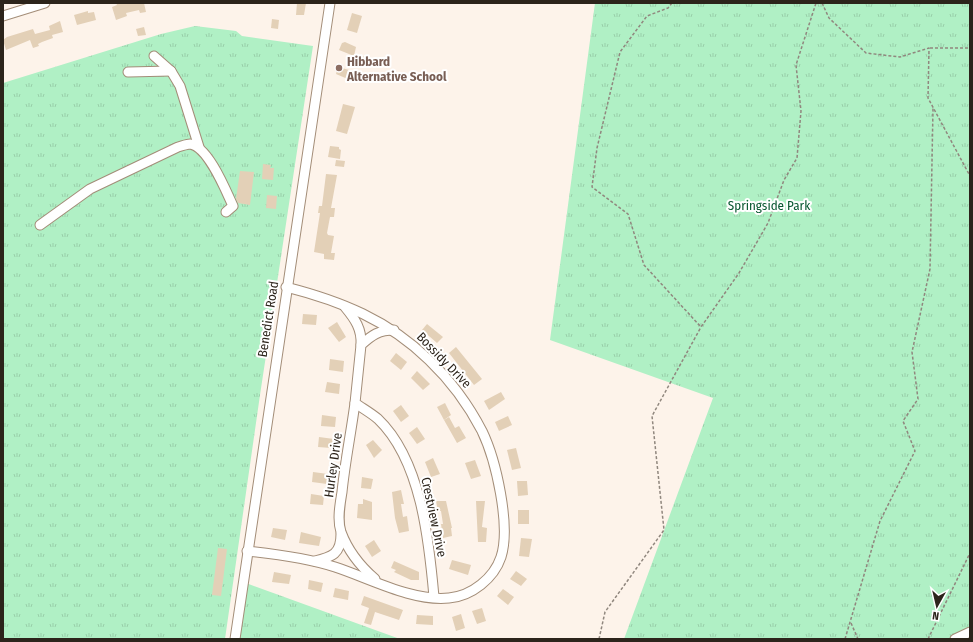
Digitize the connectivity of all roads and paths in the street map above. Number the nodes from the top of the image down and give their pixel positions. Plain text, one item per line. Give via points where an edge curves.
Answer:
1 (45, 3) edge
2 (330, 3) edge
3 (672, 3) edge
4 (816, 3) edge
5 (822, 3) edge
6 (3, 16) edge
7 (929, 48) junction
8 (970, 48) edge
9 (154, 56) dead end
10 (171, 71) junction
11 (128, 72) dead end
12 (933, 108) junction
13 (199, 147) junction
14 (970, 176) edge
15 (226, 212) dead end
16 (40, 225) dead end
17 (286, 287) junction
18 (343, 304) junction
19 (701, 327) junction
20 (396, 330) junction
21 (361, 345) junction
22 (355, 403) junction
23 (341, 531) junction
24 (247, 551) junction
25 (970, 553) edge
26 (314, 562) junction
27 (379, 583) junction
28 (434, 597) junction
29 (851, 623) junction
30 (970, 632) edge
31 (235, 639) edge
32 (599, 639) edge
33 (845, 639) edge
34 (858, 639) edge
35 (928, 639) edge
36 (955, 639) edge

1 - 6 street
2 - 17 street, Benedict Road
3 - 19 path via 668,8 647,16 620,52 597,148 592,187 628,214 644,265
4 - 19 path via 796,65 801,111 797,158 784,180 768,223 739,274
5 - 7 path via 829,18 866,53 900,57
7 - 8 path
7 - 12 path via 928,98
9 - 10 street
10 - 11 street
10 - 13 street via 180,86
12 - 14 path
12 - 29 path via 930,269 912,352 918,399 903,421 915,452 880,521
13 - 15 street via 208,158 233,206
13 - 16 street via 190,144 178,147 90,189
17 - 18 street, Bossidy Drive
17 - 24 street, Benedict Road
18 - 20 street, Bossidy Drive
18 - 21 street via 355,318
19 - 32 path via 652,416 664,530 605,612
20 - 21 street via 383,330
20 - 28 street, Bossidy Drive via 461,394 482,432 495,468 504,517 502,556 491,576 478,588 465,594 449,598
21 - 22 street
22 - 23 street, Hurley Drive via 340,509
22 - 28 street, Crestview Drive via 378,419 394,440 409,467 427,538
23 - 26 street, Hurley Drive via 338,551
23 - 27 street, Hurley Drive via 360,565
24 - 26 street, Bossidy Drive
24 - 31 street, Benedict Road
25 - 35 path
26 - 27 street, Bossidy Drive via 333,566
27 - 28 street, Bossidy Drive via 405,592
29 - 33 path
29 - 34 path
30 - 36 street

